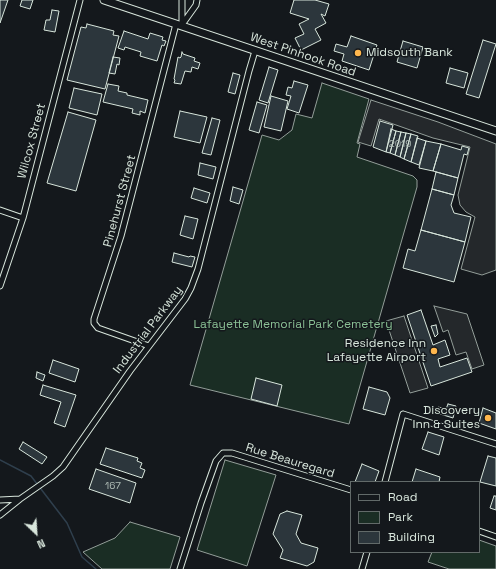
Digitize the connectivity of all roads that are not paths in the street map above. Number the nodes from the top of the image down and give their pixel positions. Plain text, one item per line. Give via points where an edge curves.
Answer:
1 (80, 0) edge
2 (104, 0) edge
3 (182, 0) edge
4 (197, 0) edge
5 (179, 25) junction
6 (255, 51) junction
7 (496, 131) edge
8 (0, 210) edge
9 (23, 218) junction
10 (0, 286) edge
11 (149, 346) junction
12 (496, 444) edge
13 (385, 481) edge
14 (350, 490) edge
15 (22, 498) junction
16 (0, 500) edge
17 (0, 515) edge
18 (480, 532) edge
19 (496, 537) edge
20 (367, 553) edge
21 (180, 569) edge
22 (362, 569) edge

1 - 9 street, Wilcox Street
2 - 5 main road, West Pinhook Road
3 - 5 street
4 - 5 street via 196,6
5 - 6 main road, West Pinhook Road
5 - 11 street, Pinehurst Street via 121,236 94,319 98,328
6 - 7 main road, West Pinhook Road
6 - 11 street, Industrial Parkway via 195,279 182,304
8 - 9 street
9 - 10 street, Wilcox Street
11 - 15 street, Industrial Parkway via 69,459 53,476
12 - 13 street via 403,414
14 - 21 street, Rue Beauregard via 232,453 223,454 216,461
15 - 16 street
15 - 17 street, Industrial Parkway
18 - 19 street
20 - 22 street

